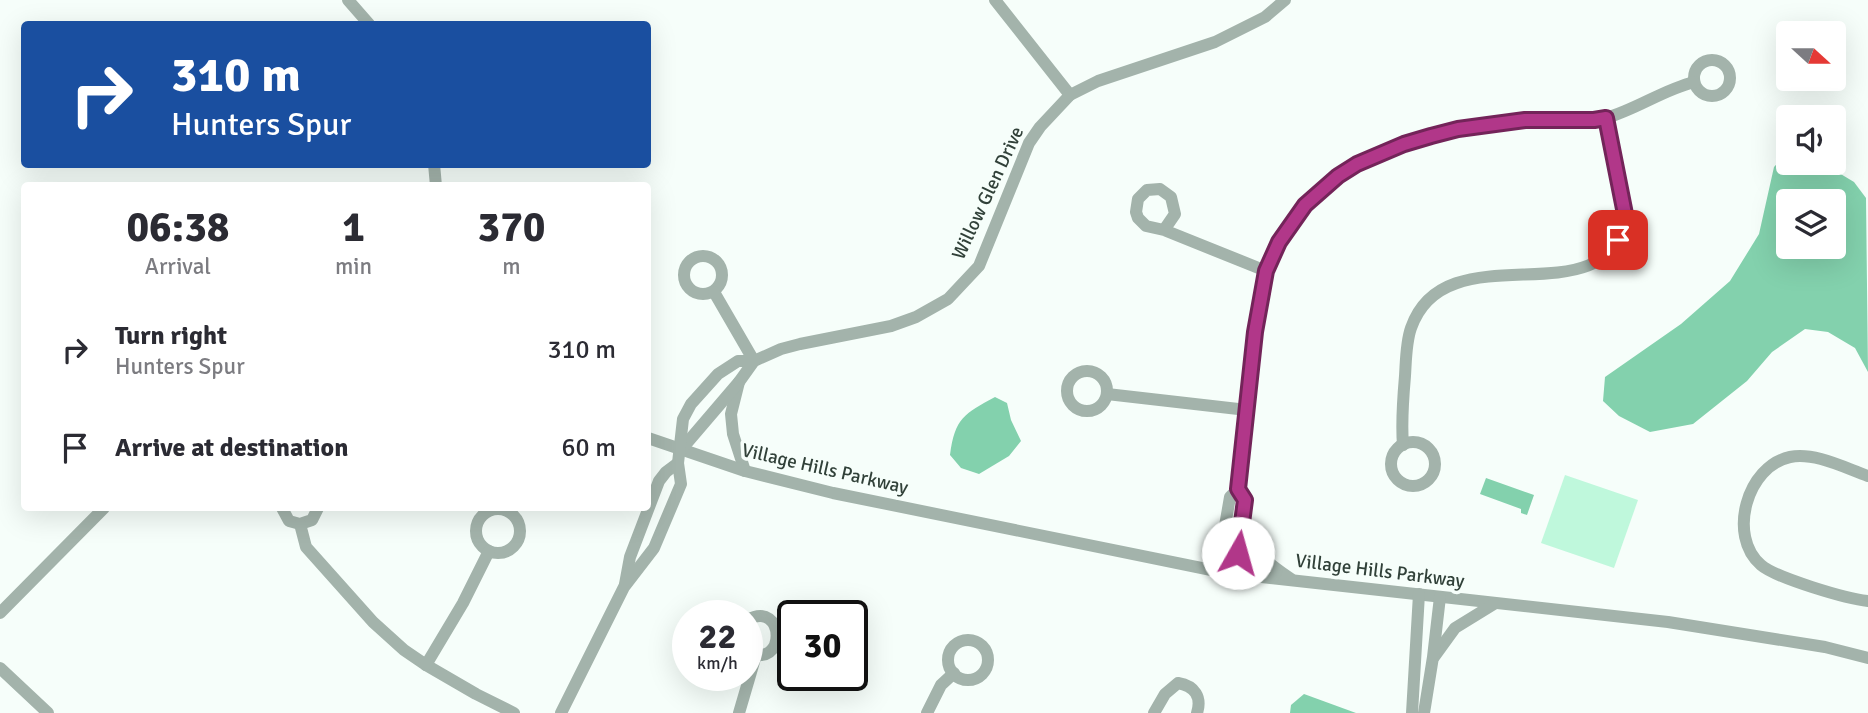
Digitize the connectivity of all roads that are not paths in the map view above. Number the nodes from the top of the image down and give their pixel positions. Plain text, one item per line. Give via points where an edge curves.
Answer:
1 (348, 0) edge
2 (995, 0) edge
3 (1285, 0) edge
4 (366, 21) edge
5 (1694, 82) dead end
6 (1070, 94) junction
7 (1606, 118) junction
8 (1158, 229) dead end
9 (1266, 271) junction
10 (714, 292) dead end
11 (754, 361) junction
12 (739, 382) junction
13 (1107, 394) dead end
14 (1247, 410) junction
15 (651, 440) edge
16 (1403, 445) dead end
17 (679, 457) junction
18 (745, 471) junction
19 (1868, 476) edge
20 (1238, 489) junction
21 (651, 502) edge
22 (1244, 510) junction
23 (101, 511) edge
24 (284, 511) edge
25 (316, 511) edge
26 (648, 511) edge
27 (300, 524) junction
28 (489, 551) dead end
29 (1226, 573) junction
30 (1294, 581) junction
31 (624, 587) junction
32 (1419, 594) junction
33 (1440, 597) junction
34 (1868, 601) edge
35 (1494, 604) junction
36 (0, 613) edge
37 (763, 617) edge
38 (763, 654) edge
39 (1433, 657) junction
40 (1868, 658) edge
41 (426, 665) junction
42 (0, 668) edge
43 (954, 673) dead end
44 (744, 691) edge
45 (1156, 712) edge
46 (48, 713) edge
47 (514, 713) edge
48 (561, 713) edge
49 (739, 713) edge
50 (927, 713) edge
51 (1197, 713) edge
52 (1412, 713) edge
53 (1424, 713) edge

1 - 4 street
2 - 6 street
3 - 6 street, Willow Glen Drive via 1265,17 1215,42
5 - 7 street
6 - 11 street, Willow Glen Drive via 1029,143 979,266 948,299 891,326 790,346
7 - 9 street via 1525,120 1458,129 1376,155 1338,176 1305,205 1279,242
7 - 16 street via 1625,214 1611,252 1586,268 1471,280 1447,288 1429,301 1411,327 1407,348
8 - 9 street
9 - 14 street
10 - 11 street
11 - 12 street
11 - 17 street, Willow Glen Drive via 738,361 718,374 691,404 680,426
12 - 17 street
12 - 18 street via 731,414
13 - 14 street
14 - 20 street
15 - 17 street, Village Hills Parkway
17 - 18 street, Village Hills Parkway
17 - 21 street via 659,481
17 - 31 street, Willow Glen Drive via 681,484 654,548
18 - 29 street, Village Hills Parkway
19 - 34 street via 1805,456 1790,457 1765,470 1753,488 1744,528 1752,555 1772,572
20 - 22 street via 1245,500
20 - 29 street via 1230,497 1220,549
22 - 29 street via 1238,553
22 - 30 street via 1248,539 1260,556
23 - 36 street
24 - 27 street via 289,521
25 - 27 street via 312,520
26 - 31 street
27 - 41 street via 306,547 349,596 404,650
28 - 41 street
29 - 30 street, Village Hills Parkway
30 - 32 street, Village Hills Parkway
31 - 48 street
32 - 33 street, Village Hills Parkway
32 - 52 street
33 - 35 street, Village Hills Parkway
33 - 39 street
35 - 39 street via 1455,628
35 - 40 street, Village Hills Parkway via 1668,622
37 - 38 street via 775,626 778,638 773,649
39 - 53 street
41 - 47 street
42 - 46 street
43 - 50 street via 941,685
44 - 49 street
45 - 51 street via 1165,694 1178,683 1195,691

